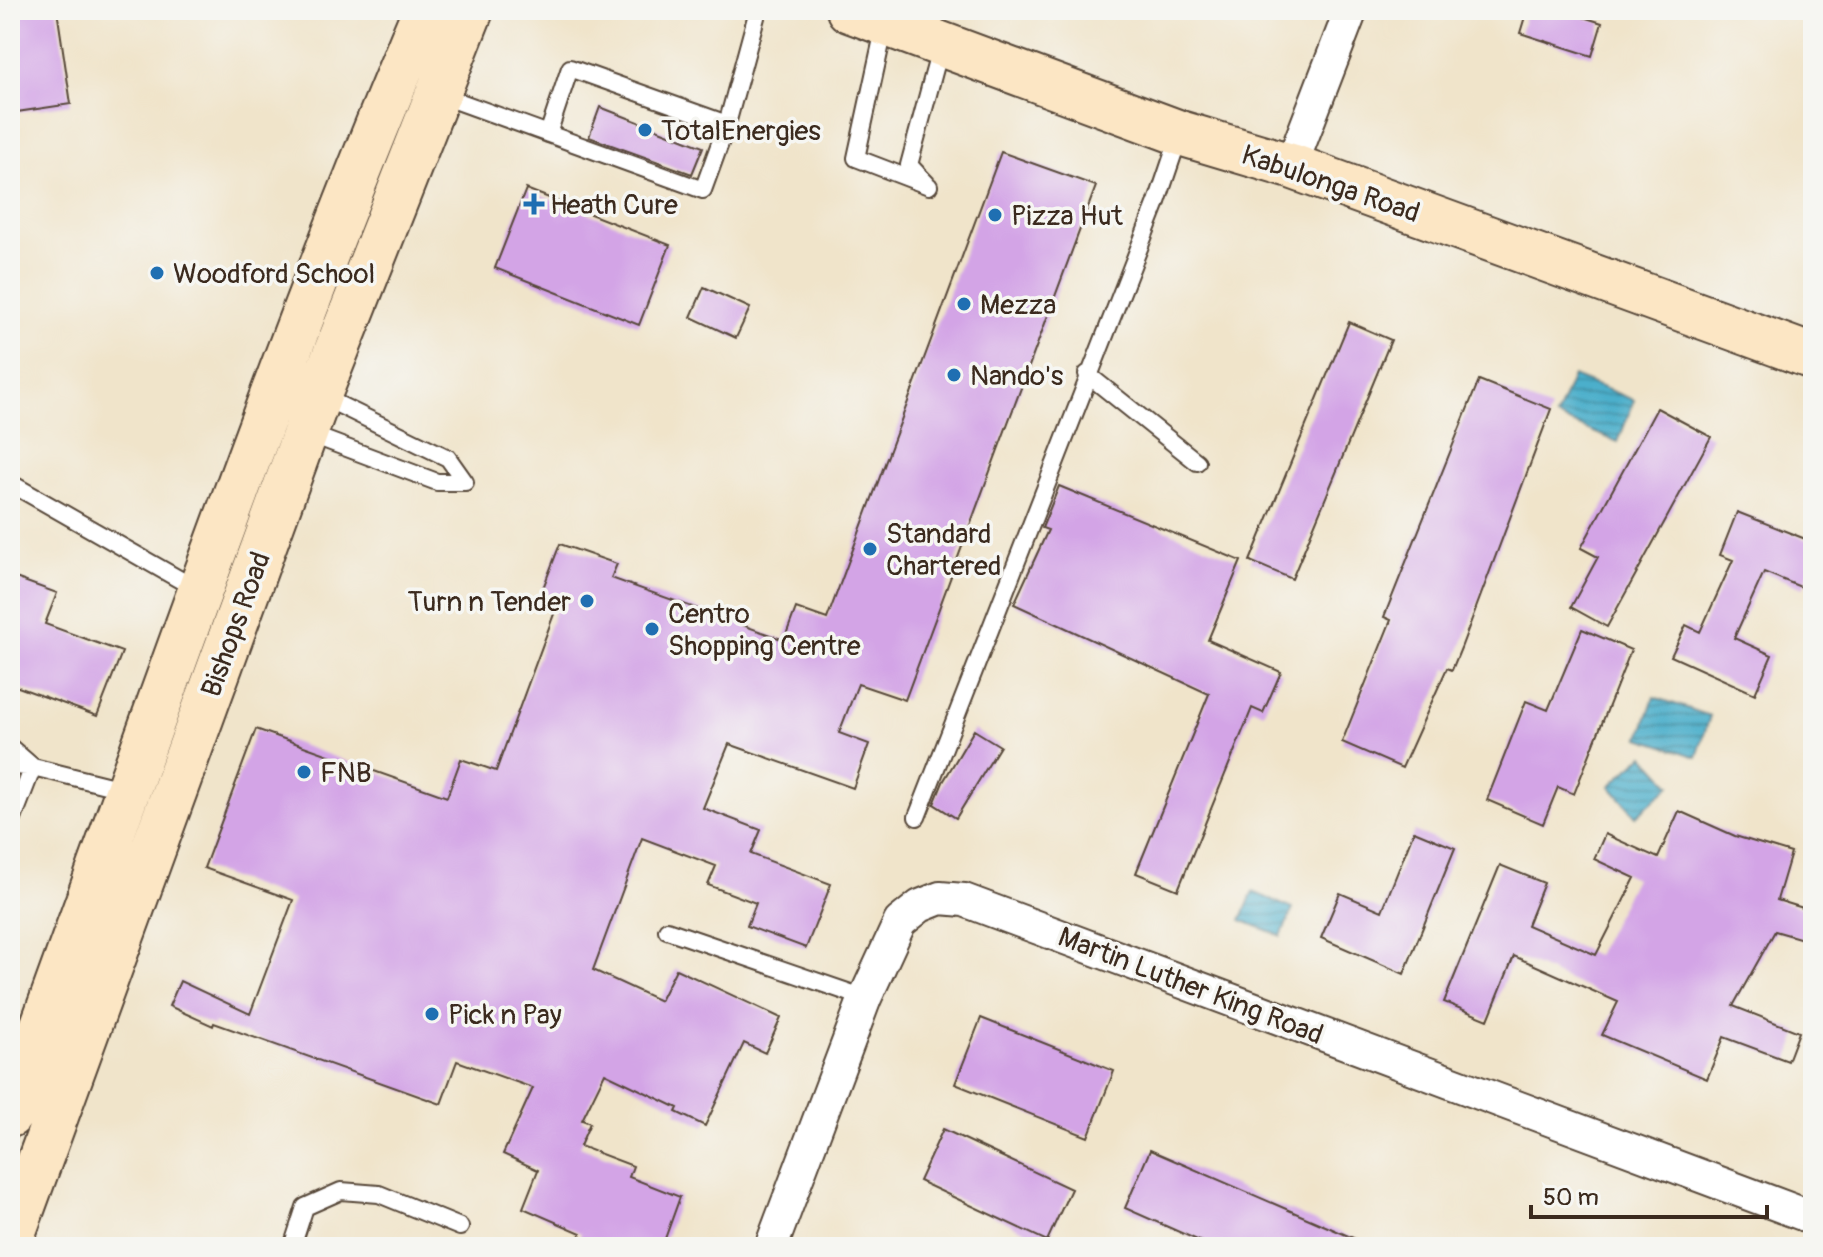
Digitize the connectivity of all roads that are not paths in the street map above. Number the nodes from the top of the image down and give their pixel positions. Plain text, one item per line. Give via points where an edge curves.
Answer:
1 (425, 10) edge
2 (471, 10) edge
3 (758, 10) edge
4 (1351, 10) edge
5 (871, 16) edge
6 (941, 44) junction
7 (418, 86) junction
8 (727, 124) junction
9 (1180, 133) junction
10 (548, 134) junction
11 (1291, 166) junction
12 (1813, 357) edge
13 (1087, 374) junction
14 (292, 408) junction
15 (1197, 462) dead end
16 (10, 483) edge
17 (199, 591) junction
18 (10, 747) edge
19 (10, 766) edge
20 (33, 767) junction
21 (130, 791) junction
22 (917, 817) dead end
23 (11, 824) edge
24 (667, 930) dead end
25 (865, 998) junction
26 (10, 1115) edge
27 (1813, 1218) edge
28 (460, 1227) dead end
29 (10, 1242) edge
30 (292, 1247) edge
31 (771, 1247) edge

1 - 7 main road, Bishops Road
2 - 7 main road, Bishops Road
3 - 8 lane
4 - 11 street
5 - 6 main road, Kabulonga Road
5 - 6 lane via 856,158 929,186 909,165
6 - 9 main road, Kabulonga Road
7 - 10 lane
7 - 14 main road, Bishops Road via 372,252
8 - 10 lane via 703,190
8 - 10 lane via 570,68
9 - 11 main road, Kabulonga Road
9 - 13 lane
11 - 12 main road, Kabulonga Road
13 - 15 lane
13 - 22 lane
14 - 14 lane via 448,458 465,482 437,482
14 - 17 main road, Bishops Road
14 - 29 main road, Bishops Road
16 - 17 lane
17 - 21 main road, Bishops Road
18 - 20 lane
19 - 20 lane
20 - 21 lane
20 - 23 lane
21 - 26 main road, Bishops Road via 28,1049
24 - 25 lane
25 - 27 street, Martin Luther King Road via 900,922 940,898 964,900
25 - 31 street, Martin Luther King Road
28 - 30 lane via 379,1194 341,1191 305,1207

